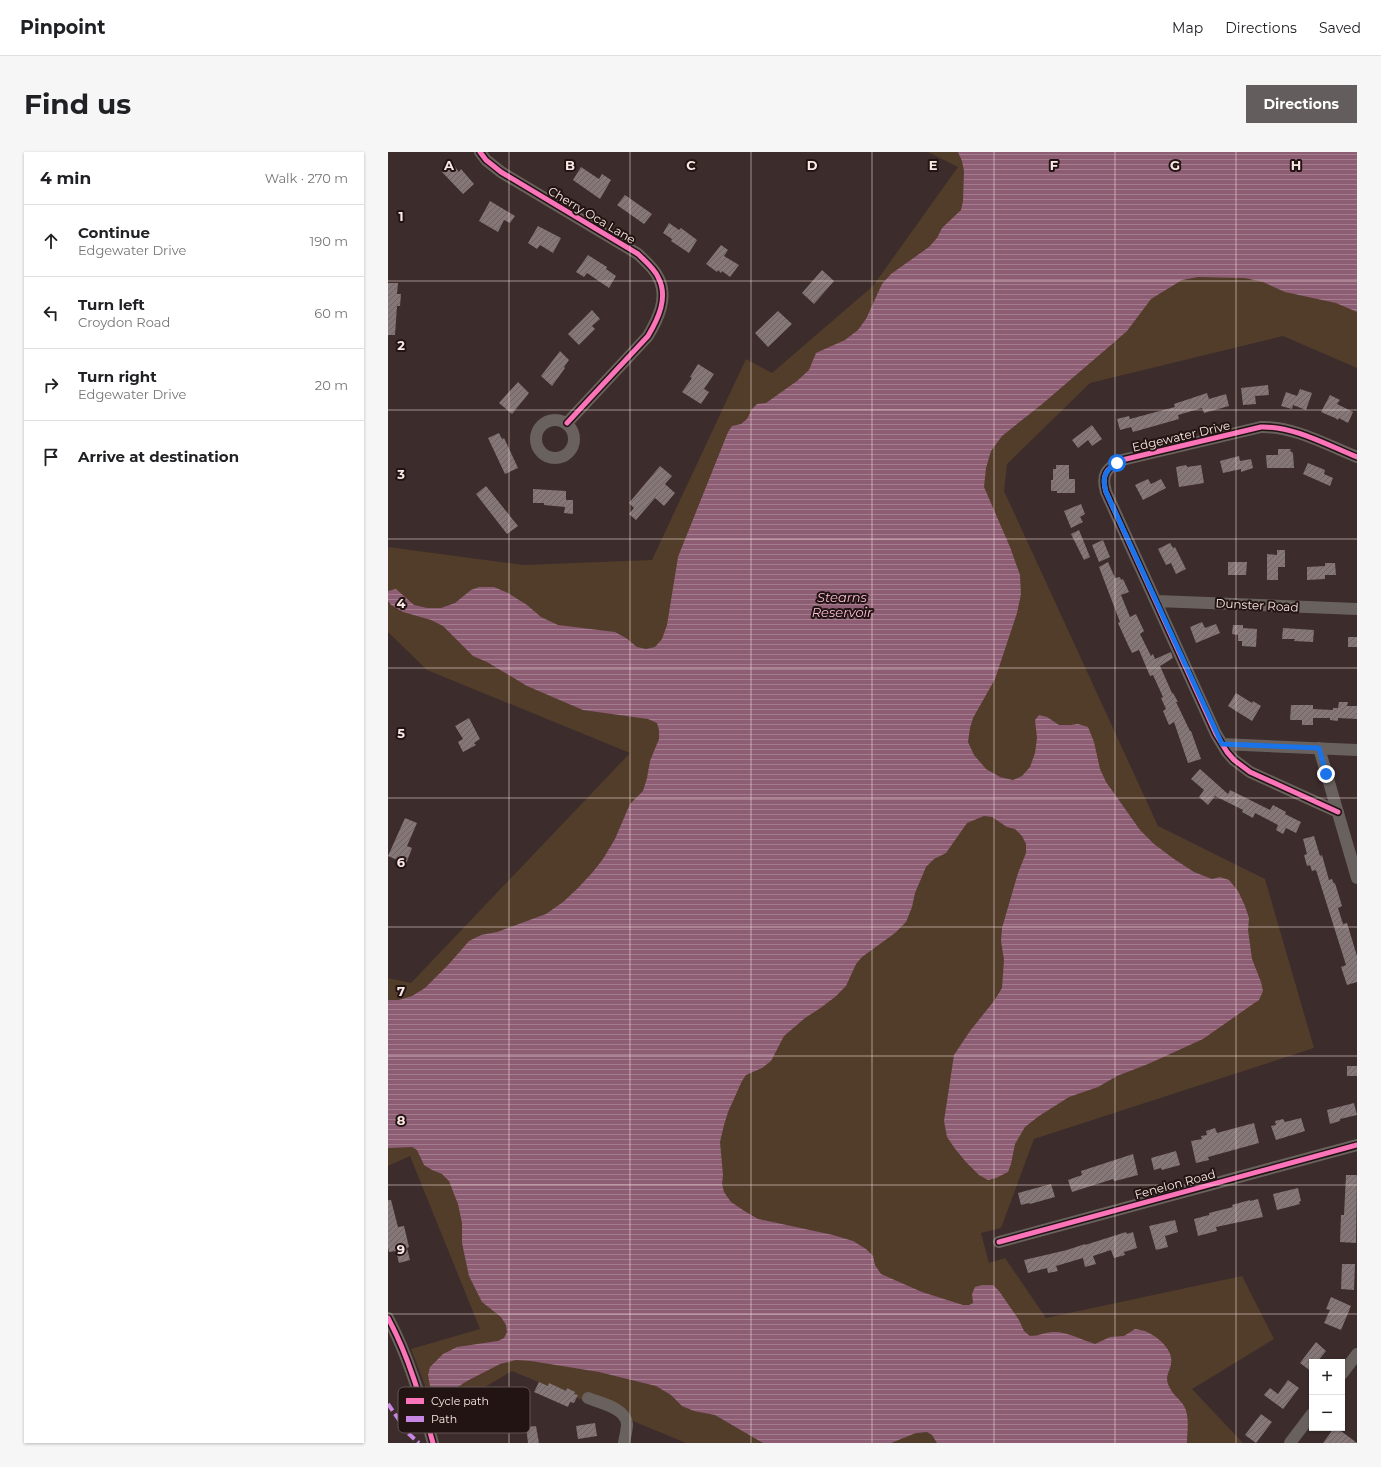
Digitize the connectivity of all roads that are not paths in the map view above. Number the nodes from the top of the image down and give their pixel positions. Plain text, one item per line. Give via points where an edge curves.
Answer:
1 (480, 152) edge
2 (567, 423) dead end
3 (1357, 457) edge
4 (1157, 601) junction
5 (1357, 609) edge
6 (1222, 744) junction
7 (1319, 748) junction
8 (1357, 750) edge
9 (1338, 812) junction
10 (1357, 878) edge
11 (1357, 1146) edge
12 (999, 1242) dead end
13 (388, 1318) edge
14 (1357, 1354) edge
15 (1345, 1370) edge
16 (416, 1387) edge
17 (588, 1398) dead end
18 (1309, 1418) edge
19 (430, 1433) edge
20 (433, 1443) edge
21 (624, 1443) edge
22 (1290, 1443) edge

1 - 2 street, Cherry Oca Lane via 501,172 638,254 658,277 662,305 657,321 648,336
3 - 4 street, Edgewater Drive via 1295,432 1279,427 1261,427 1122,460 1110,467 1104,478 1106,492
4 - 5 street, Dunster Road
4 - 6 street, Edgewater Drive
6 - 7 street
6 - 9 street, Edgewater Drive via 1234,760 1250,772
7 - 8 street
7 - 9 street
9 - 10 street
11 - 12 street, Fenelon Road
13 - 16 street via 401,1344
14 - 15 street
17 - 21 street via 618,1410 626,1418
18 - 22 street
19 - 20 street

